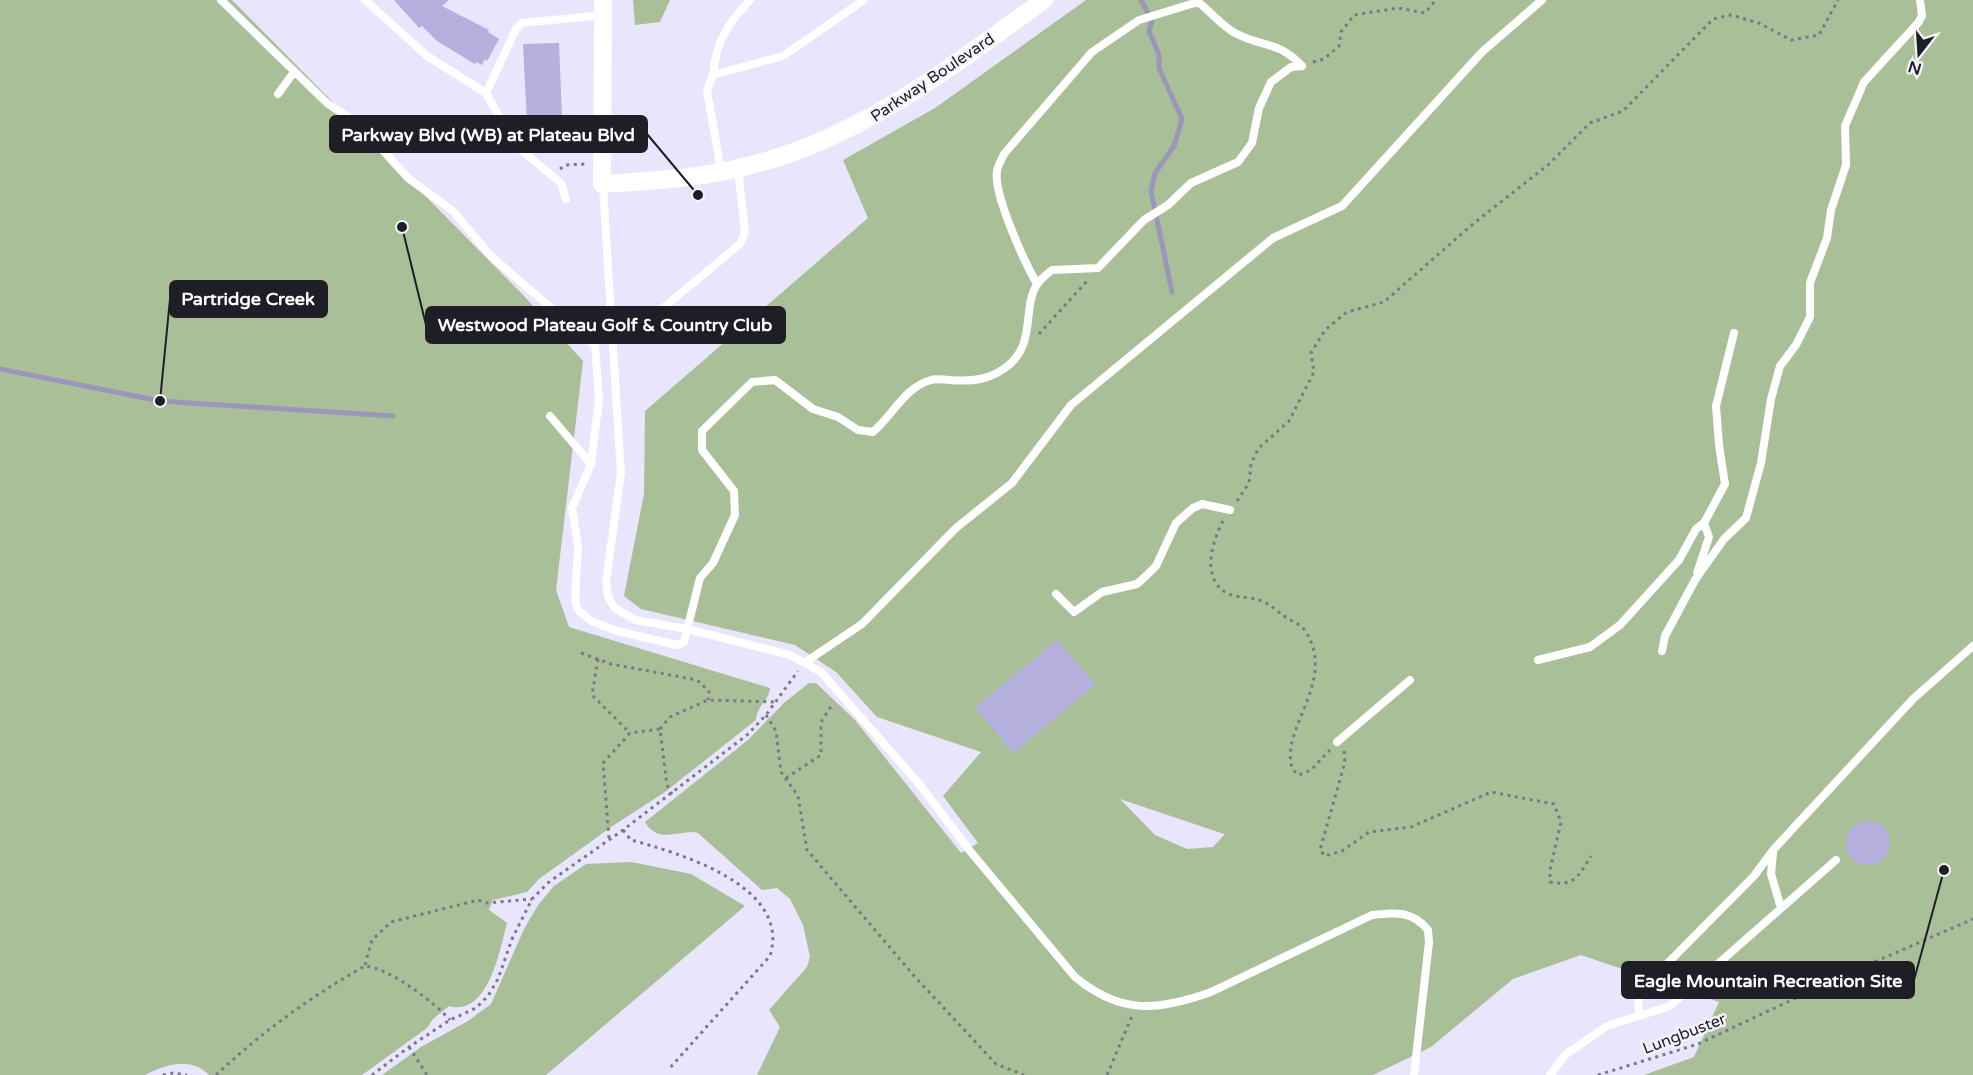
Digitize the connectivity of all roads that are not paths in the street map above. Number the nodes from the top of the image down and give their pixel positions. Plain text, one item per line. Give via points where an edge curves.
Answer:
1 (221, 0) edge
2 (365, 0) edge
3 (750, 0) edge
4 (864, 0) edge
5 (1044, 0) edge
6 (1542, 0) edge
7 (1920, 0) edge
8 (603, 7) edge
9 (294, 72) junction
10 (713, 75) junction
11 (486, 93) junction
12 (278, 94) dead end
13 (730, 170) junction
14 (602, 184) junction
15 (566, 199) dead end
16 (1037, 284) junction
17 (657, 313) dead end
18 (1734, 333) dead end
19 (550, 416) dead end
20 (591, 464) junction
21 (1230, 510) road end
22 (1704, 523) junction
23 (1695, 580) junction
24 (1056, 594) dead end
25 (687, 629) junction
26 (1973, 646) edge
27 (1662, 651) dead end
28 (1538, 660) dead end
29 (804, 663) junction
30 (1410, 680) dead end
31 (1337, 742) road end
32 (1773, 851) junction
33 (1836, 860) dead end
34 (1781, 908) junction
35 (1639, 1016) junction
36 (1414, 1075) edge
37 (1550, 1075) edge

1 - 9 lane
2 - 11 lane via 427,56
3 - 10 lane via 715,49
4 - 10 lane via 783,56
5 - 13 street, Parkway Boulevard via 927,84 872,118 809,147
6 - 29 lane via 1482,52 1342,206 1273,238 1071,405 1012,483 956,528 862,624
7 - 23 lane via 1922,16 1918,23 1864,82 1845,126 1846,165 1810,284 1810,317 1780,366 1746,518 1724,539
8 - 11 lane via 522,23
8 - 14 street
9 - 12 lane
9 - 20 lane via 328,104 359,124 408,177 453,211 491,256 595,346 599,399
10 - 13 lane via 706,91
11 - 15 lane via 515,145 561,183
13 - 14 street, Parkway Boulevard
13 - 17 lane via 745,232 740,244
14 - 25 lane via 621,473 606,582 608,597 615,608 635,620
16 - 16 lane via 1022,258 997,171 1004,154 1092,52 1139,20 1198,2 1231,31 1254,43 1289,52 1302,66 1291,67 1270,82 1259,108 1252,143 1239,162 1191,183 1168,205 1144,220 1098,268 1052,270
16 - 25 lane via 1028,335 1011,363 989,378 932,380 915,388 873,432 858,430 838,417 813,409 776,380 752,382 702,431 702,450 734,491 735,515 712,563 700,578
18 - 22 lane via 1716,406 1725,484
19 - 20 lane
20 - 25 lane via 572,508 578,546 578,610 591,621 617,631 677,645 684,642
21 - 24 lane via 1202,504 1193,508 1176,523 1156,566 1137,584 1102,592 1074,612
22 - 23 lane via 1709,537
22 - 28 lane via 1696,529 1679,561 1620,625 1590,647
23 - 27 lane via 1665,636
25 - 29 lane via 790,655
26 - 32 lane via 1913,699
29 - 36 lane via 821,672 841,692 1075,977 1104,998 1136,1007 1195,998 1372,915 1403,914 1422,922 1428,930 1429,942
30 - 31 lane
32 - 34 lane via 1771,874
32 - 35 lane via 1754,876 1645,986 1638,996
33 - 34 lane
34 - 35 lane via 1670,1006
35 - 37 lane via 1606,1026 1565,1055

